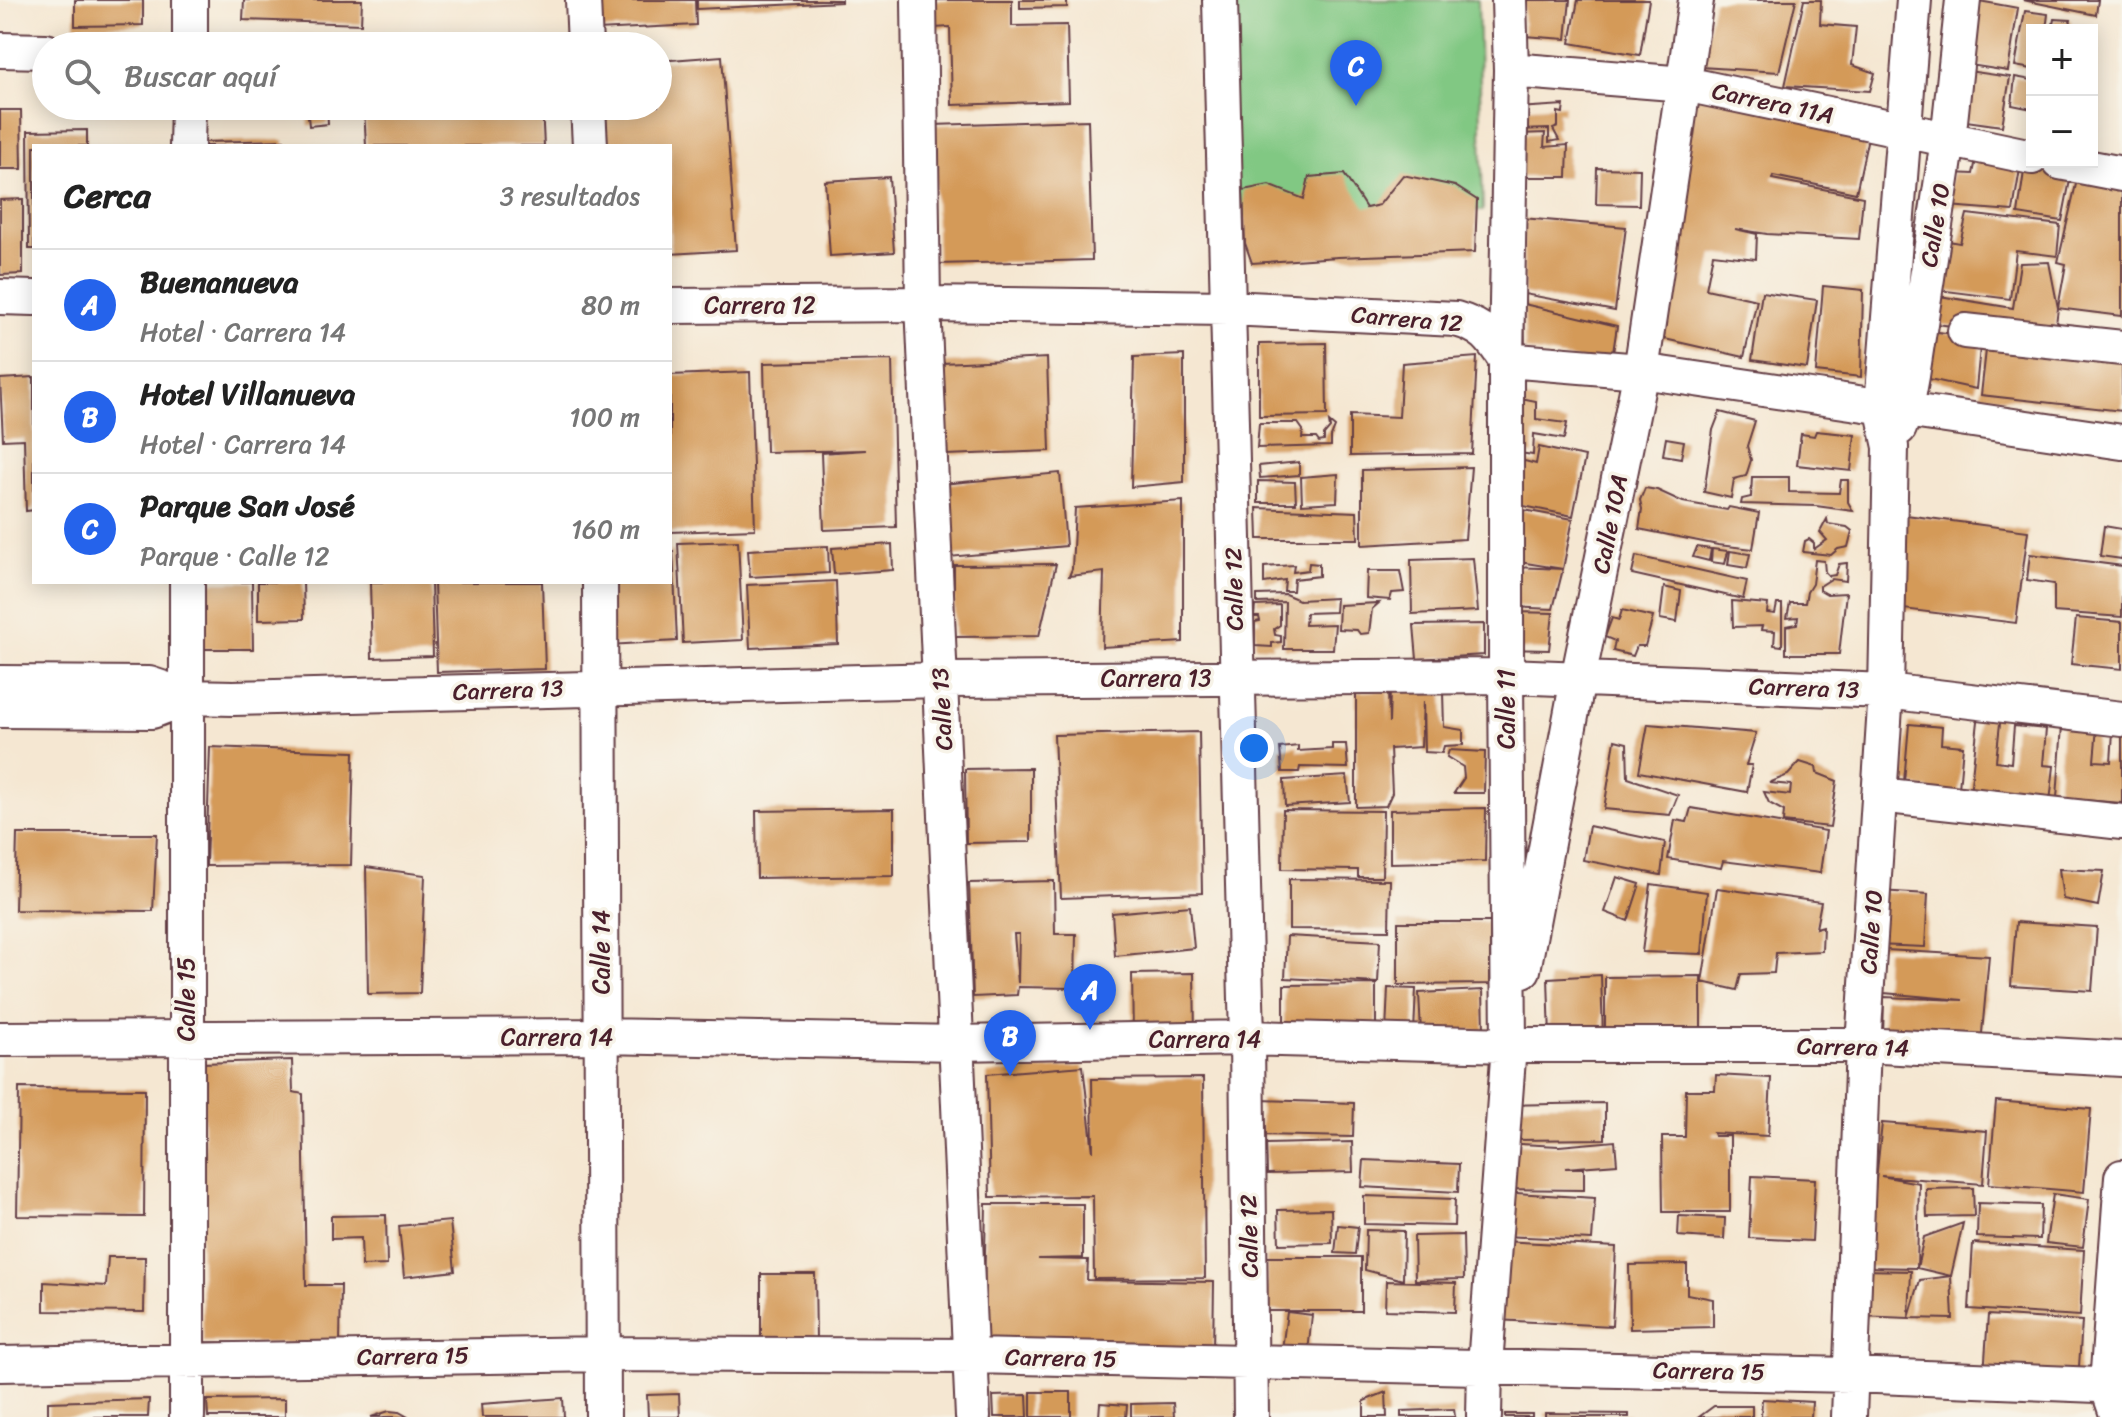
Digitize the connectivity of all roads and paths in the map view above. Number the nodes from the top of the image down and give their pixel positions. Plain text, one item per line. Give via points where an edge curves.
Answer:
1 (190, 0) edge
2 (583, 0) edge
3 (919, 0) edge
4 (1220, 0) edge
5 (1509, 0) edge
6 (1696, 0) edge
7 (1914, 0) edge
8 (1963, 0) edge
9 (190, 32) edge
10 (584, 32) edge
11 (0, 50) edge
12 (32, 51) edge
13 (1511, 70) junction
14 (1685, 84) junction
15 (188, 120) edge
16 (589, 120) edge
17 (1904, 130) junction
18 (1948, 140) junction
19 (187, 144) edge
20 (590, 144) edge
21 (2026, 156) edge
22 (2091, 168) edge
23 (2122, 174) edge
24 (0, 297) edge
25 (32, 298) edge
26 (923, 304) junction
27 (672, 306) edge
28 (1228, 308) junction
29 (1965, 331) dead end
30 (2122, 348) edge
31 (1506, 360) junction
32 (1641, 371) junction
33 (1894, 407) junction
34 (2122, 442) edge
35 (187, 584) edge
36 (600, 584) edge
37 (1506, 676) junction
38 (1236, 678) junction
39 (1578, 679) junction
40 (941, 680) junction
41 (0, 683) edge
42 (600, 687) junction
43 (1886, 691) junction
44 (188, 697) junction
45 (0, 710) edge
46 (2122, 719) edge
47 (1879, 795) junction
48 (2122, 822) edge
49 (602, 1036) junction
50 (185, 1038) junction
51 (1247, 1038) junction
52 (0, 1039) edge
53 (957, 1043) junction
54 (1509, 1045) junction
55 (1863, 1045) junction
56 (2122, 1059) edge
57 (2122, 1177) edge
58 (603, 1354) junction
59 (972, 1356) junction
60 (187, 1359) junction
61 (1250, 1363) junction
62 (0, 1364) edge
63 (1485, 1365) junction
64 (1851, 1375) junction
65 (2117, 1394) edge
66 (187, 1417) edge
67 (603, 1417) edge
68 (973, 1417) edge
69 (1251, 1417) edge
70 (1484, 1417) edge
71 (1849, 1417) edge
72 (2119, 1417) edge

1 - 9 street
2 - 10 street
3 - 26 street, Calle 13
4 - 28 street, Calle 12
5 - 13 street, Calle 11
6 - 14 street, Calle 10A
7 - 17 street
8 - 18 street, Calle 10
11 - 12 street
13 - 14 street, Carrera 11A
13 - 31 street, Calle 11
14 - 17 street, Carrera 11A
14 - 32 street, Calle 10A
15 - 19 street
16 - 20 street
17 - 18 street, Carrera 11A
17 - 33 street
18 - 21 street, Carrera 11A
18 - 33 street, Calle 10
22 - 23 street
24 - 25 street
26 - 27 street, Carrera 12
26 - 28 street, Carrera 12
26 - 40 street, Calle 13
28 - 31 street, Carrera 12 via 1456,319 1491,337
28 - 38 street, Calle 12
29 - 30 street
31 - 32 street
31 - 37 street, Calle 11
32 - 33 street
32 - 39 street, Calle 10A
33 - 34 street
33 - 43 street, Calle 10
35 - 44 street, Calle 15
36 - 42 street, Calle 14
37 - 38 street, Carrera 13
37 - 39 street, Carrera 13
37 - 54 street, Calle 11
38 - 40 street, Carrera 13
38 - 51 street, Calle 12
39 - 43 street, Carrera 13
39 - 54 street, Calle 10A
40 - 42 street, Carrera 13
40 - 53 street, Calle 13
41 - 44 street, Carrera 13 via 149,684
42 - 44 street, Carrera 13
42 - 49 street, Calle 14
43 - 46 street, Carrera 13
43 - 47 street, Calle 10
44 - 45 street, Carrera 13 via 152,711
44 - 50 street, Calle 15
47 - 48 street
47 - 55 street, Calle 10
49 - 50 street, Carrera 14
49 - 53 street, Carrera 14
49 - 58 street, Calle 14
50 - 52 street, Carrera 14
50 - 60 street, Calle 15
51 - 53 street, Carrera 14
51 - 54 street, Carrera 14
51 - 61 street, Calle 12
53 - 59 street, Calle 13
54 - 55 street, Carrera 14
54 - 63 street, Calle 11
55 - 56 street, Carrera 14
55 - 64 street, Calle 10
57 - 65 street
58 - 59 street, Carrera 15
58 - 60 street, Carrera 15
58 - 67 street, Calle 14
59 - 61 street, Carrera 15
59 - 68 street, Calle 13
60 - 62 street, Carrera 15
60 - 66 street, Calle 15
61 - 63 street, Carrera 15
61 - 69 street, Calle 12
63 - 64 street, Carrera 15
63 - 70 street, Calle 11
64 - 65 street, Carrera 15
64 - 71 street, Calle 10
65 - 72 street

